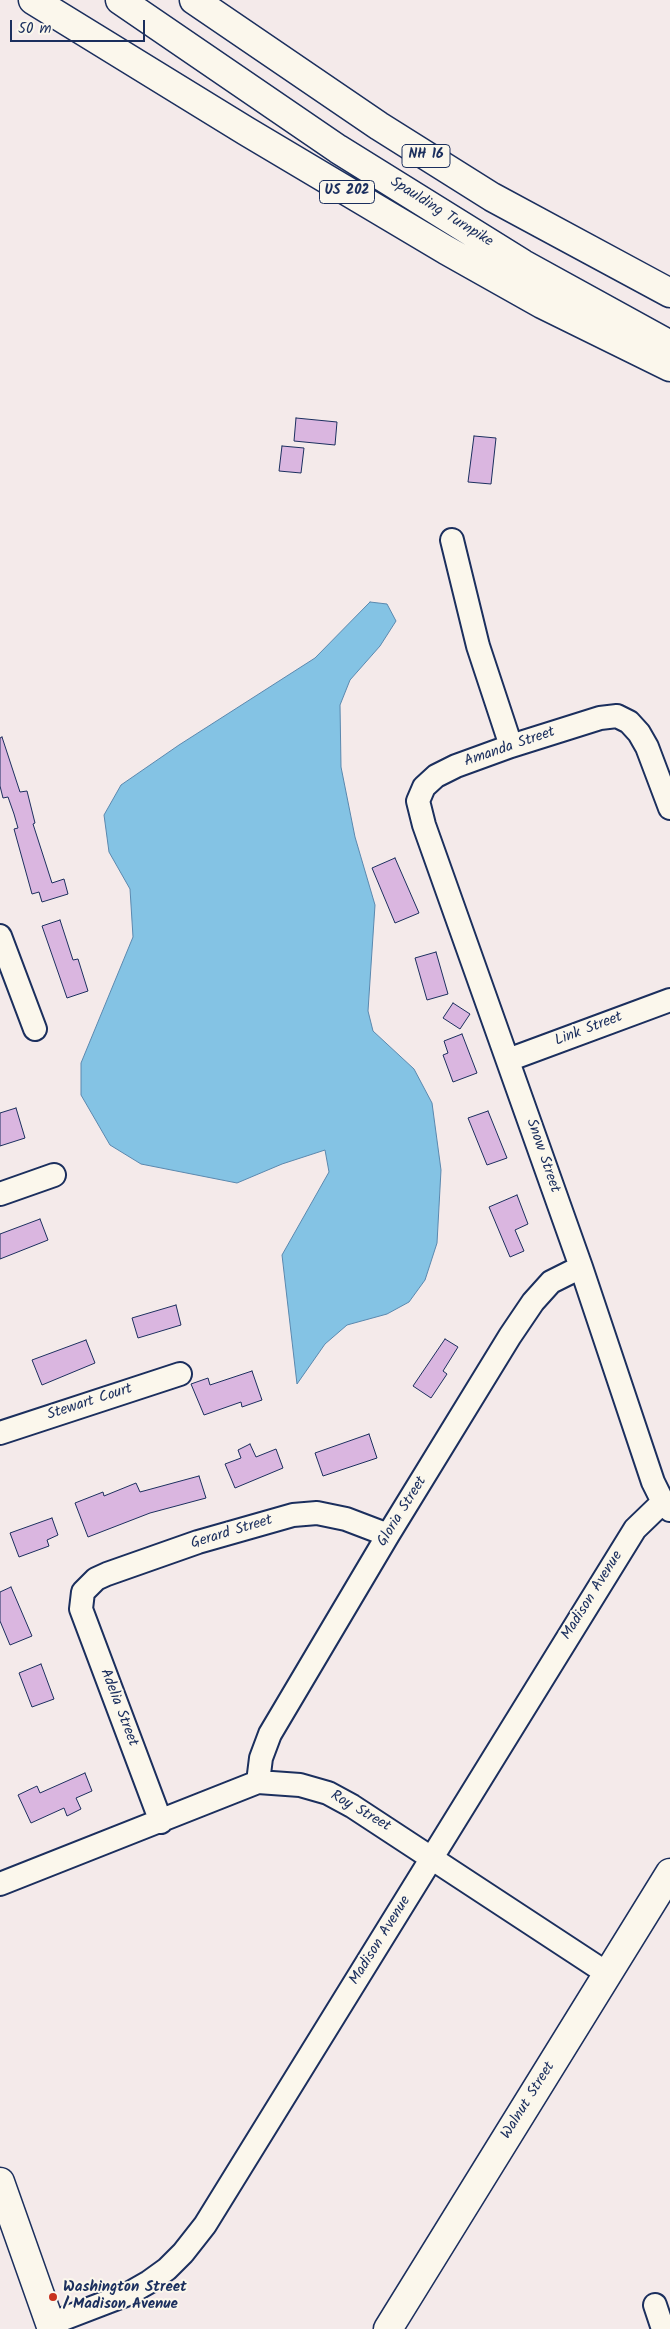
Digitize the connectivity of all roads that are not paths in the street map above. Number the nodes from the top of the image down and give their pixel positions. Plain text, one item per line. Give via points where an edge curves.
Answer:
1 (33, 0) edge
2 (120, 0) edge
3 (194, 0) edge
4 (670, 293) edge
5 (670, 345) edge
6 (670, 366) edge
7 (452, 540) dead end
8 (511, 746) junction
9 (418, 801) joint
10 (670, 808) edge
11 (0, 936) edge
12 (670, 1000) edge
13 (35, 1029) dead end
14 (508, 1060) junction
15 (54, 1175) dead end
16 (0, 1194) edge
17 (581, 1267) junction
18 (180, 1374) dead end
19 (0, 1433) edge
20 (666, 1506) edge
21 (388, 1535) junction
22 (83, 1592) joint
23 (258, 1782) junction
24 (161, 1822) junction
25 (432, 1857) junction
26 (670, 1874) edge
27 (0, 1884) edge
28 (608, 1974) junction
29 (0, 2182) edge
30 (655, 2305) dead end
31 (51, 2327) edge
32 (388, 2329) edge
33 (663, 2329) edge

1 - 6 main road, US 202 via 446,250 542,304
2 - 5 main road, Spaulding Turnpike / NH 16 via 338,149 523,264
3 - 4 main road, NH 16 via 379,126 492,197
7 - 8 street via 478,646
8 - 9 street, Amanda Street via 436,776 424,788
8 - 10 street, Amanda Street via 600,718 617,716 629,722 639,733
9 - 14 street, Snow Street
11 - 13 street
12 - 14 street, Link Street
14 - 17 street, Snow Street
15 - 16 street
17 - 20 street, Snow Street via 653,1482
17 - 21 street, Gloria Street via 551,1282 533,1302
18 - 19 street, Stewart Court
20 - 25 street, Madison Avenue via 635,1528
21 - 22 street, Gerard Street via 346,1519 317,1513 293,1515 198,1542 107,1574 96,1579
21 - 23 street, Gloria Street via 270,1734 261,1758
22 - 24 street, Adelia Street via 81,1609
23 - 24 street, Roy Street
23 - 25 street, Roy Street via 300,1785 328,1793
24 - 27 street, Roy Street
25 - 28 street, Roy Street
25 - 31 street, Madison Avenue via 204,2225 183,2253 167,2269 128,2294
26 - 28 main road, Walnut Street
28 - 32 main road, Walnut Street
29 - 31 main road
30 - 33 street

